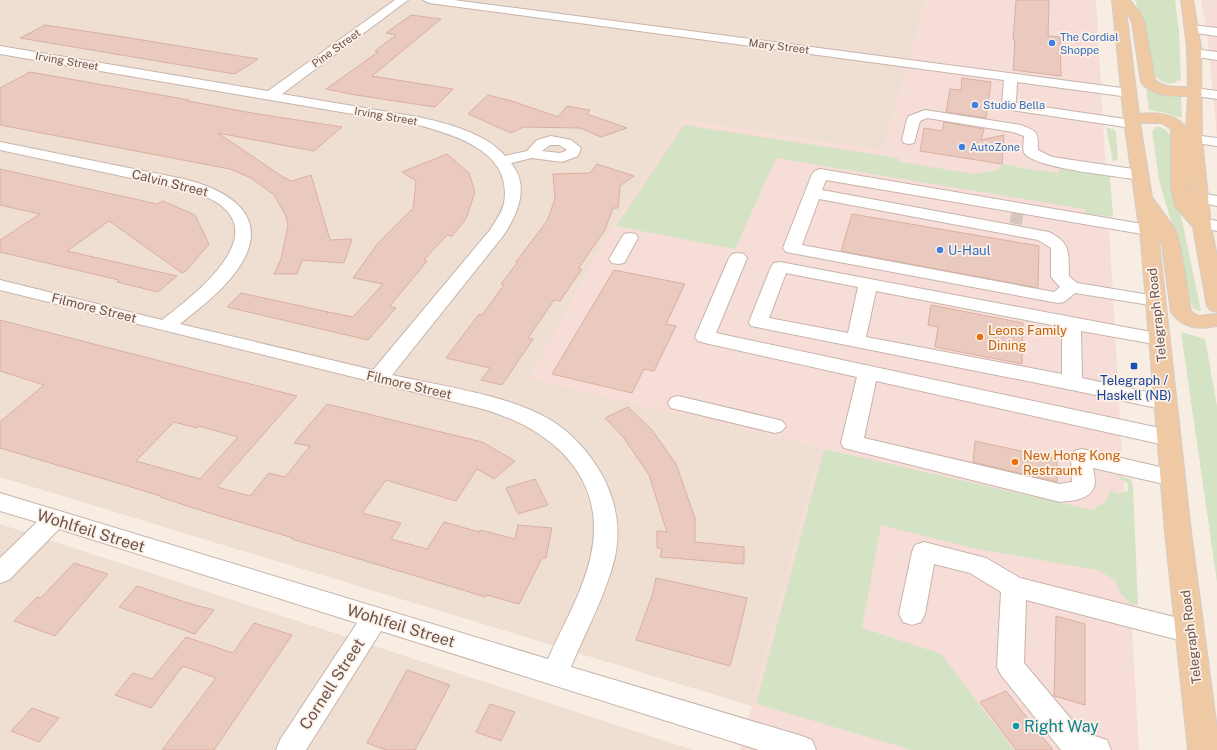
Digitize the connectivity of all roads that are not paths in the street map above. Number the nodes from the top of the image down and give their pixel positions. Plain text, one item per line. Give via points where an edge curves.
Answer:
1 (402, 0) edge
2 (430, 0) edge
3 (1118, 0) edge
4 (1123, 0) edge
5 (1187, 0) edge
6 (1192, 29) junction
7 (1217, 32) edge
8 (0, 50) edge
9 (1194, 53) junction
10 (1217, 56) edge
11 (1010, 76) junction
12 (1195, 92) junction
13 (1129, 93) junction
14 (1217, 95) edge
15 (270, 96) junction
16 (1132, 122) junction
17 (1194, 139) junction
18 (909, 140) dead end
19 (1217, 142) edge
20 (0, 146) edge
21 (532, 154) dead end
22 (502, 161) junction
23 (1140, 175) junction
24 (926, 192) junction
25 (812, 193) junction
26 (1143, 197) junction
27 (1208, 199) edge
28 (922, 212) junction
29 (1006, 216) junction
30 (1070, 217) junction
31 (1207, 225) edge
32 (1148, 230) junction
33 (630, 238) dead end
34 (738, 258) dead end
35 (618, 259) dead end
36 (868, 284) junction
37 (0, 285) edge
38 (1070, 287) junction
39 (1156, 301) junction
40 (1217, 306) edge
41 (1217, 320) edge
42 (1071, 323) junction
43 (166, 326) junction
44 (1160, 339) junction
45 (856, 341) junction
46 (868, 373) junction
47 (378, 378) junction
48 (1072, 382) junction
49 (678, 403) dead end
50 (1166, 403) junction
51 (775, 426) dead end
52 (1169, 438) junction
53 (1173, 478) junction
54 (0, 502) edge
55 (54, 520) junction
56 (0, 573) edge
57 (1014, 587) junction
58 (912, 614) dead end
59 (375, 618) junction
60 (1190, 632) junction
61 (555, 674) junction
62 (758, 743) edge
63 (290, 750) edge
64 (802, 750) edge
65 (1098, 750) edge
66 (1204, 750) edge

1 - 15 street, Pine Street
2 - 11 street, Mary Street
3 - 13 main road, Telegraph Road
4 - 12 main road via 1135,14 1138,22 1148,82 1160,88
5 - 6 main road
6 - 7 street
6 - 9 main road
8 - 15 street, Irving Street
9 - 10 street
9 - 12 main road
11 - 13 street, Mary Street
11 - 16 street via 1009,106
12 - 14 street
12 - 17 main road
13 - 16 main road, Telegraph Road
15 - 22 street, Irving Street via 440,126 476,140
16 - 23 main road, Telegraph Road
16 - 31 main road via 1146,117 1165,120 1177,126 1180,188 1184,206
17 - 19 street
17 - 27 main road
18 - 23 street via 914,119 925,114 1016,128 1031,134 1031,152 1048,161
20 - 43 street, Calvin Street via 190,185 210,192 229,203 242,222 243,240 239,251 222,277
21 - 22 street
22 - 47 street, Irving Street via 510,173 512,188 512,202 504,220
23 - 26 main road, Telegraph Road
24 - 25 street via 820,174
24 - 28 street
24 - 29 street
25 - 28 street
25 - 38 street via 792,248 1058,298
26 - 32 main road, Telegraph Road
26 - 41 main road via 1166,229 1184,317 1198,323
27 - 31 main road
28 - 29 street
29 - 30 street
29 - 30 street via 1055,222
29 - 38 street via 1053,241 1059,247 1060,277
30 - 32 street
31 - 40 main road
32 - 39 main road, Telegraph Road
33 - 35 street
34 - 46 street via 705,336
36 - 42 street
36 - 45 street
36 - 45 street via 780,267 758,322
37 - 43 street, Filmore Street
38 - 39 street
39 - 44 main road, Telegraph Road
42 - 44 street
42 - 48 street
43 - 47 street, Filmore Street
44 - 50 main road, Telegraph Road
45 - 48 street
46 - 52 street
46 - 53 street via 852,443 1060,493 1074,492 1083,486 1082,457
47 - 61 street, Filmore Street via 498,406 520,414 555,434 572,449 592,475 605,517 606,540 603,558
48 - 50 street
49 - 51 street
50 - 52 main road, Telegraph Road
52 - 53 main road, Telegraph Road
53 - 60 main road, Telegraph Road
54 - 55 street, Wohlfeil Street
55 - 56 street
55 - 59 street, Wohlfeil Street
57 - 58 street via 977,565 924,552
57 - 60 street
57 - 65 street via 1010,667 1073,743
59 - 61 street, Wohlfeil Street
59 - 63 street, Cornell Street
60 - 66 main road, Telegraph Road
61 - 62 street, Wohlfeil Street
62 - 64 street, Wohlfeil Street

